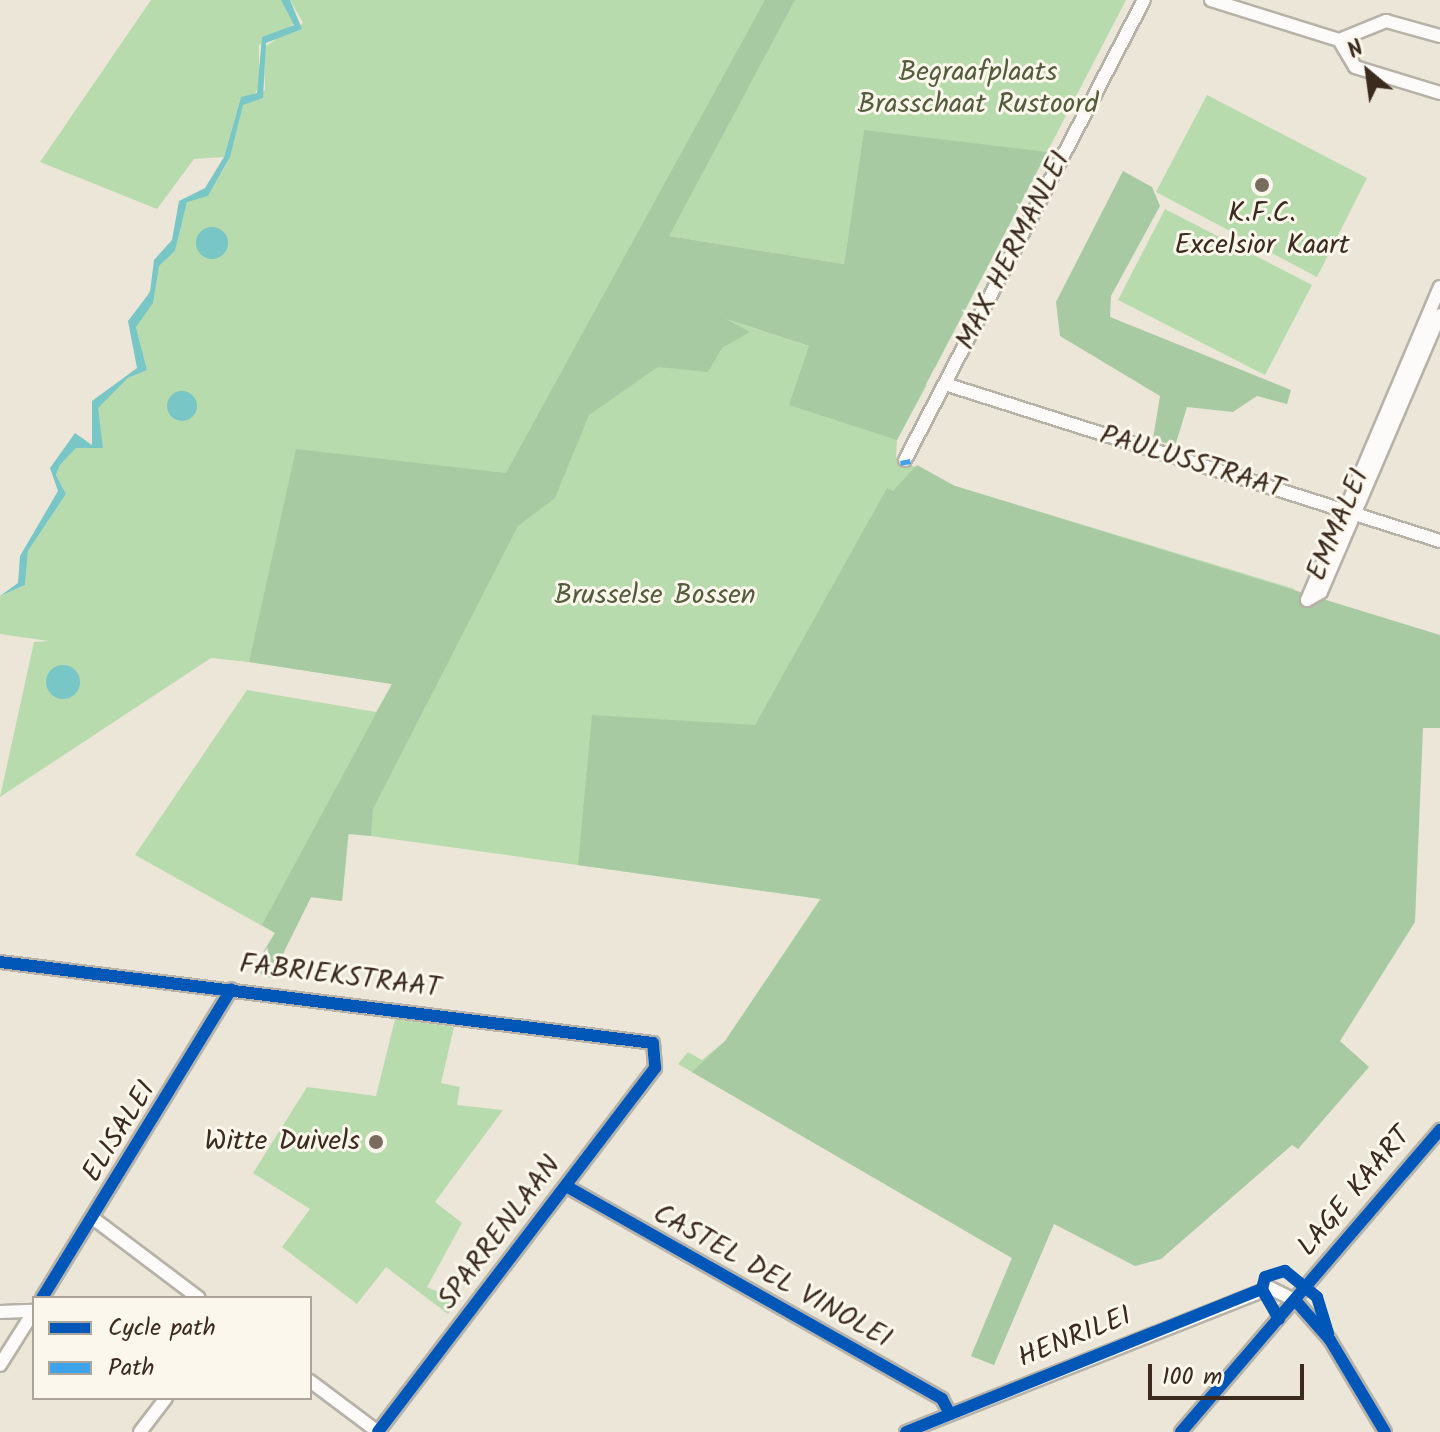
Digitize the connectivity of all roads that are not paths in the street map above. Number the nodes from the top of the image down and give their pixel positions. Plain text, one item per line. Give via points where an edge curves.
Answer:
1 (1144, 0) edge
2 (1211, 0) edge
3 (1440, 36) edge
4 (1339, 40) junction
5 (1440, 93) edge
6 (1440, 287) edge
7 (1440, 315) edge
8 (945, 384) junction
9 (905, 460) dead end
10 (1350, 512) junction
11 (1440, 541) edge
12 (0, 962) edge
13 (231, 989) junction
14 (658, 1061) joint
15 (1440, 1130) edge
16 (566, 1186) junction
17 (94, 1219) junction
18 (43, 1296) edge
19 (196, 1296) edge
20 (1295, 1300) junction
21 (32, 1311) edge
22 (0, 1312) edge
23 (32, 1314) edge
24 (0, 1365) edge
25 (312, 1382) edge
26 (164, 1400) edge
27 (950, 1414) junction
28 (140, 1432) edge
29 (378, 1432) edge
30 (906, 1432) edge
31 (1181, 1432) edge
32 (1385, 1432) edge

1 - 8 street, MAX HERMANLEI
2 - 4 street
3 - 4 street via 1386,21
4 - 5 street via 1355,67
6 - 10 street, EMMALEI
7 - 10 street, EMMALEI
8 - 9 street, MAX HERMANLEI
8 - 10 street, PAULUSSTRAAT
10 - 10 street, EMMALEI via 1307,600 1321,592
10 - 11 street, PAULUSSTRAAT
12 - 13 street, FABRIEKSTRAAT
13 - 14 street, FABRIEKSTRAAT via 640,1037 653,1043
13 - 17 street, ELISALEI
14 - 16 street, SPARRENLAAN
15 - 20 street, LAGE KAART
16 - 27 street, CASTEL DEL VINOLEI via 942,1399
16 - 29 street, SPARRENLAAN
17 - 18 street, ELISALEI
17 - 19 street
20 - 27 street, HENRILEI via 1262,1289
20 - 31 street, LAGE KAART
20 - 32 street via 1330,1340
21 - 22 street
23 - 24 street
25 - 29 street
26 - 28 street
27 - 30 street, HENRILEI

